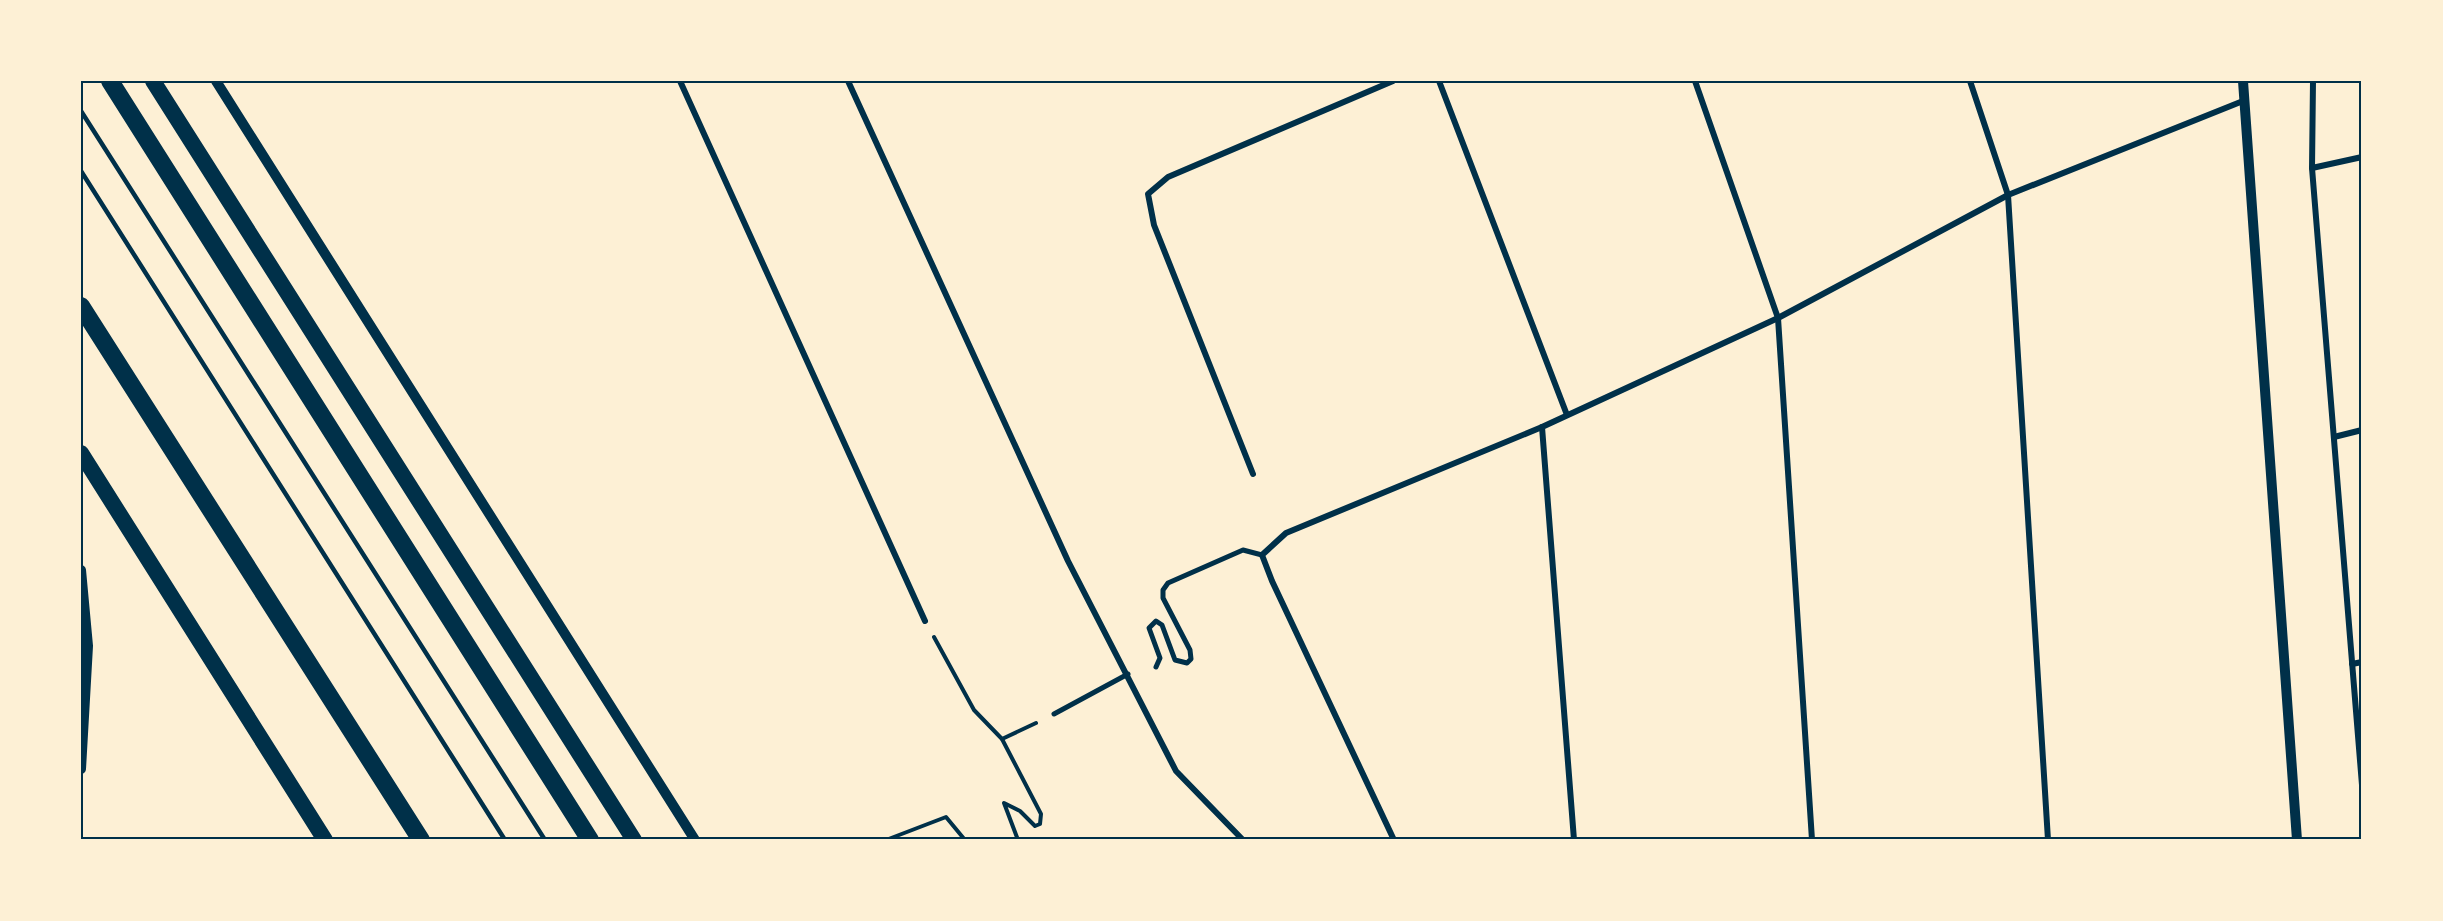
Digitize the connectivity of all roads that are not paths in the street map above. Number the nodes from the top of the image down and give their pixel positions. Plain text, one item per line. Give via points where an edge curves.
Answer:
1 (110, 81) edge
2 (153, 81) edge
3 (216, 81) edge
4 (680, 81) edge
5 (848, 81) edge
6 (1393, 81) edge
7 (1439, 81) edge
8 (1695, 81) edge
9 (1970, 81) edge
10 (2243, 81) edge
11 (2313, 81) edge
12 (2243, 101) junction
13 (81, 111) edge
14 (2362, 157) edge
15 (2312, 168) junction
16 (81, 171) edge
17 (2008, 195) junction
18 (81, 306) edge
19 (1778, 318) junction
20 (1567, 415) junction
21 (1542, 427) junction
22 (2362, 430) edge
23 (2334, 437) junction
24 (81, 453) edge
25 (1252, 474) dead end
26 (1262, 555) junction
27 (81, 570) edge
28 (925, 621) road end
29 (85, 644) edge
30 (2362, 662) edge
31 (2352, 664) junction
32 (1156, 667) dead end
33 (1128, 674) dead end
34 (1054, 714) road end
35 (81, 769) edge
36 (2362, 785) edge
37 (326, 840) edge
38 (421, 840) edge
39 (505, 840) edge
40 (545, 840) edge
41 (590, 840) edge
42 (634, 840) edge
43 (695, 840) edge
44 (1243, 840) edge
45 (1394, 840) edge
46 (1574, 840) edge
47 (1812, 840) edge
48 (2048, 840) edge
49 (2297, 840) edge

1 - 41 highway
2 - 42 highway
3 - 43 street
4 - 28 street
5 - 44 street via 1068,561 1176,771
6 - 25 street via 1168,177 1148,194 1154,225
7 - 20 street
8 - 19 street
9 - 17 street
10 - 12 street
11 - 15 street
12 - 17 street
12 - 49 street
13 - 40 lane
14 - 15 street
15 - 23 street
16 - 39 lane
17 - 19 street
17 - 48 street
18 - 38 highway
19 - 20 street
19 - 47 street
20 - 21 street
21 - 26 street via 1286,533
21 - 46 street
22 - 23 street
23 - 31 street
24 - 37 highway
26 - 32 street via 1242,549 1168,583 1163,598 1191,659 1187,663 1175,660 1162,625 1156,621 1149,628 1160,658
26 - 45 street
27 - 29 street
29 - 35 street
30 - 31 street
31 - 36 street
33 - 34 street

